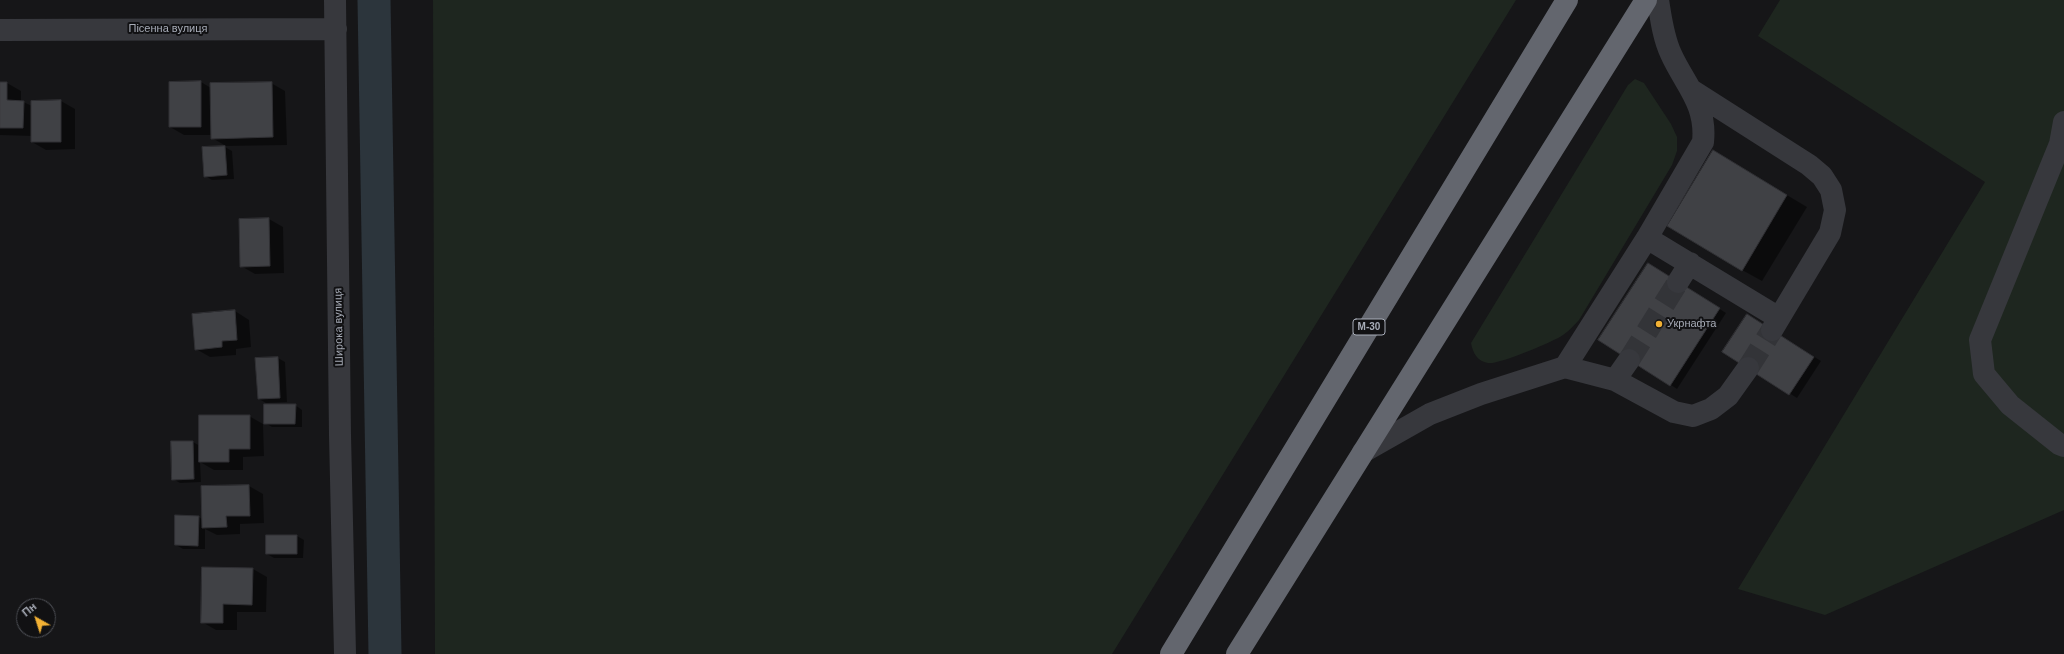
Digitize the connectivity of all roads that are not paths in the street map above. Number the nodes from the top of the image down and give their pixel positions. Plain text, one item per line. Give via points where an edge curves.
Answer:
1 (335, 0) edge
2 (1566, 0) edge
3 (1646, 0) edge
4 (1658, 0) edge
5 (336, 29) junction
6 (0, 30) edge
7 (1693, 91) junction
8 (2064, 122) edge
9 (1648, 238) junction
10 (1690, 263) junction
11 (1678, 282) tunnel mouth
12 (1629, 360) tunnel mouth
13 (1565, 367) junction
14 (1748, 368) tunnel mouth
15 (1615, 380) junction
16 (2064, 446) edge
17 (1363, 452) junction
18 (345, 654) edge
19 (1171, 654) edge
20 (1236, 654) edge

1 - 5 street, Широка вулиця
2 - 19 highway, М-30
3 - 17 highway
4 - 7 street via 1671,54
5 - 6 street, Пісенна вулиця
5 - 18 street, Широка вулиця
7 - 9 street via 1704,128 1703,142
7 - 10 street via 1810,165 1822,176 1831,190 1835,210 1830,233 1776,324
8 - 16 street via 2060,144 1980,340 1984,374 2010,405
9 - 10 street
9 - 13 street
10 - 11 street
12 - 15 street
13 - 15 street
13 - 17 street via 1481,394 1430,414
14 - 15 street via 1728,396 1711,409 1693,416 1674,412
17 - 20 highway

